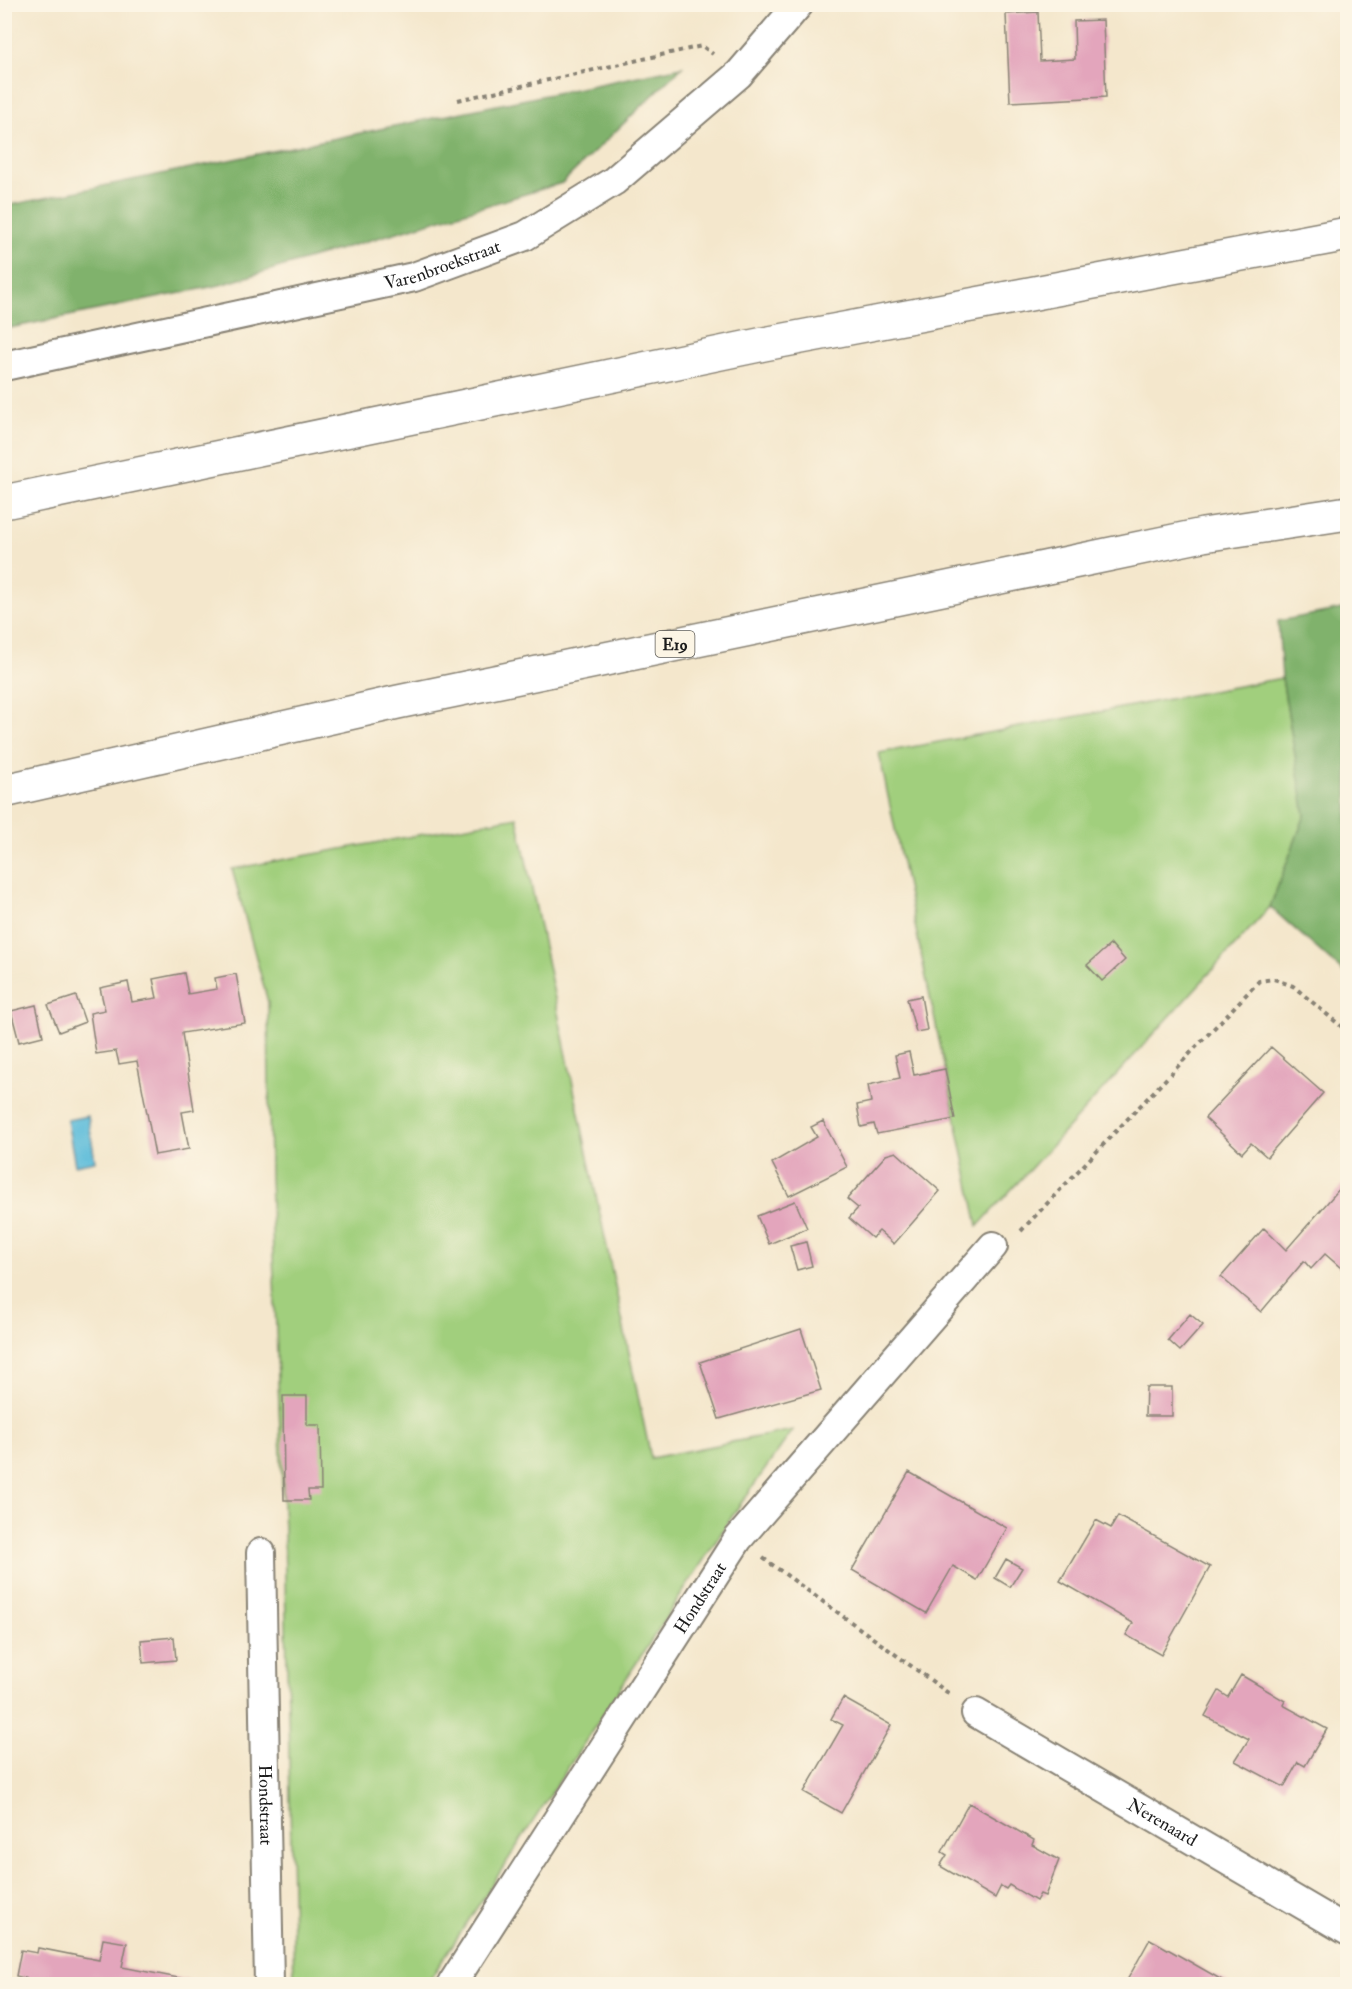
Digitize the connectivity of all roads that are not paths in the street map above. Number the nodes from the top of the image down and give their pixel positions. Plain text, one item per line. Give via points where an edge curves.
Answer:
1 (799, 4) edge
2 (1347, 234) edge
3 (4, 366) edge
4 (4, 502) edge
5 (1347, 513) edge
6 (4, 791) edge
7 (993, 1246) road end
8 (261, 1553) dead end
9 (976, 1713) road end
10 (1347, 1931) edge
11 (269, 1984) edge
12 (452, 1984) edge

1 - 3 street, Varenbroekstraat via 739,74 614,181 525,236 414,277
2 - 4 highway via 764,345
5 - 6 highway, E19 via 1145,547 398,702
7 - 12 street, Hondstraat via 738,1539
8 - 11 street, Hondstraat
9 - 10 street, Nerenaard

